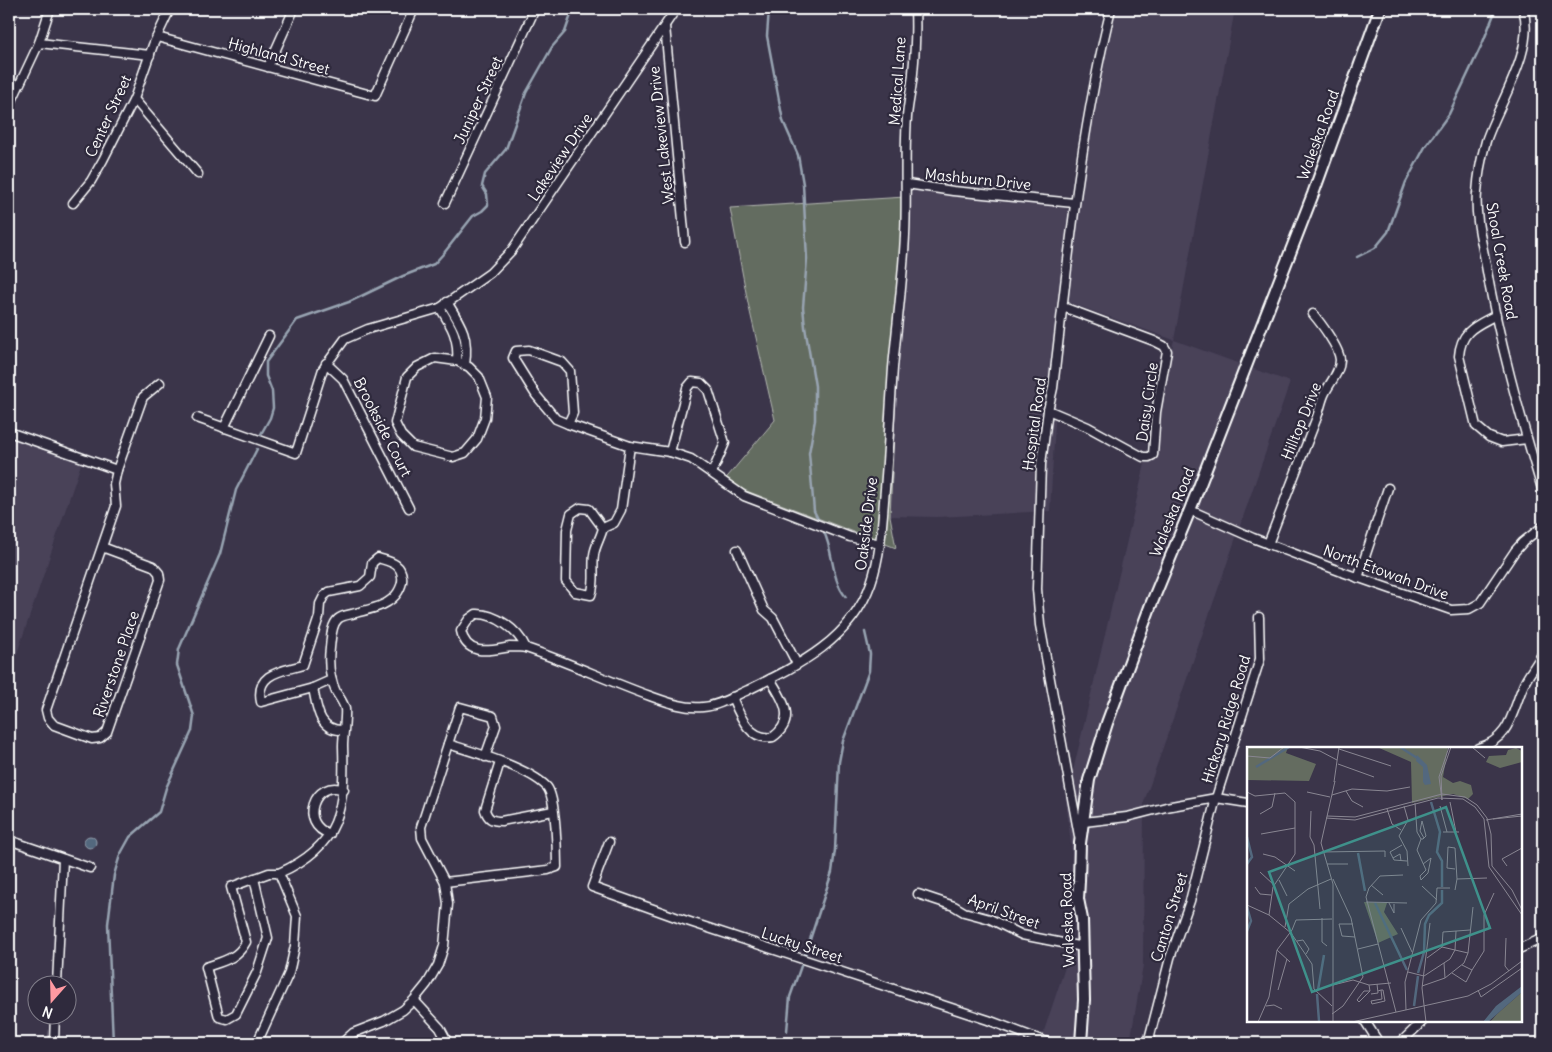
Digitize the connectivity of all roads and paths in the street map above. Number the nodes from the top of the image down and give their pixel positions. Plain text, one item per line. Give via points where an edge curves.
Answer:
1 (50, 9) edge
2 (170, 9) edge
3 (294, 9) edge
4 (414, 9) edge
5 (535, 9) edge
6 (676, 9) edge
7 (915, 9) edge
8 (1111, 9) edge
9 (1380, 9) edge
10 (1523, 9) edge
11 (665, 26) junction
12 (157, 37) junction
13 (39, 43) junction
14 (150, 55) junction
15 (268, 67) junction
16 (134, 99) junction
17 (9, 108) edge
18 (906, 156) joint
19 (198, 174) dead end
20 (907, 184) junction
21 (1074, 202) junction
22 (73, 203) dead end
23 (445, 203) dead end
24 (685, 242) dead end
25 (447, 302) junction
26 (1063, 307) junction
27 (440, 308) junction
28 (1313, 314) dead end
29 (1496, 315) junction
30 (269, 336) dead end
31 (326, 363) junction
32 (461, 363) junction
33 (160, 383) dead end
34 (1048, 410) junction
35 (197, 418) dead end
36 (568, 424) junction
37 (224, 428) junction
38 (9, 432) edge
39 (1527, 439) junction
40 (630, 446) junction
41 (670, 452) junction
42 (117, 470) junction
43 (712, 473) junction
44 (1388, 488) dead end
45 (1543, 492) edge
46 (409, 508) dead end
47 (1190, 510) junction
48 (1543, 526) edge
49 (603, 528) junction
50 (880, 544) junction
51 (1268, 544) junction
52 (102, 548) junction
53 (737, 550) dead end
54 (1358, 578) junction
55 (1259, 617) dead end
56 (526, 648) junction
57 (1543, 652) edge
58 (797, 664) junction
59 (770, 679) junction
60 (331, 680) junction
61 (313, 688) junction
62 (732, 697) junction
63 (343, 730) junction
64 (448, 744) junction
65 (1481, 747) edge
66 (485, 757) junction
67 (500, 762) junction
68 (344, 790) junction
69 (1216, 798) junction
70 (1247, 803) edge
71 (553, 811) junction
72 (1084, 822) junction
73 (330, 834) junction
74 (9, 840) edge
75 (609, 842) dead end
76 (1080, 843) junction
77 (63, 859) junction
78 (90, 868) dead end
79 (279, 873) junction
80 (254, 878) junction
81 (445, 882) junction
82 (918, 894) dead end
83 (1543, 938) edge
84 (1083, 948) junction
85 (1522, 948) edge
86 (57, 974) edge
87 (414, 1000) junction
88 (1366, 1022) edge
89 (1422, 1022) edge
90 (55, 1024) edge
91 (54, 1043) edge
92 (257, 1043) edge
93 (342, 1043) edge
94 (448, 1043) edge
95 (1049, 1043) edge
96 (1081, 1043) edge
97 (1148, 1043) edge
98 (1379, 1043) edge
99 (1400, 1043) edge

1 - 13 street
2 - 12 street, Center Street
3 - 15 street
4 - 15 street, Highland Street via 375,96
5 - 23 street, Juniper Street
6 - 11 street, Lakeview Drive
7 - 18 street, Medical Lane
8 - 21 street, Hospital Road
9 - 47 main road, Waleska Road via 1313,194
10 - 29 street, Shoal Creek Road via 1526,19 1522,54 1486,142 1477,193 1478,216
11 - 24 street, West Lakeview Drive
11 - 25 street, Lakeview Drive via 512,250 490,273
12 - 14 street, Center Street
12 - 15 street, Highland Street
13 - 14 street
13 - 17 street
14 - 16 street, Center Street
16 - 19 street
16 - 22 street, Center Street via 103,160
18 - 20 street, Mashburn Drive
20 - 21 street, Mashburn Drive
20 - 50 street, Oakside Drive via 901,300
21 - 26 street, Hospital Road
25 - 27 street, Lakeview Drive
25 - 32 street via 465,337 467,349
26 - 34 street, Hospital Road
26 - 34 street, Daisy Circle via 1164,346 1167,351 1156,412 1153,455 1143,457 1088,427
27 - 31 street, Lakeview Drive via 345,339
27 - 32 street via 457,340
28 - 51 street, Hilltop Drive via 1324,327 1340,359 1337,374 1324,396
29 - 39 street, Shoal Creek Road
29 - 39 street via 1471,328 1460,345 1459,356 1476,426 1489,437 1502,442
30 - 37 street
31 - 37 street, Lakeview Drive via 296,453
31 - 46 street, Brookside Court via 343,379
32 - 32 street via 435,358 417,367 408,377 395,423 400,435 413,446 454,457 465,454 477,439 485,418 487,397 479,376
33 - 42 street, Riverstone Place via 143,397
34 - 76 street, Hospital Road via 1041,464 1037,589 1040,625
35 - 37 street
36 - 36 street via 556,419 536,395 513,358 516,351 529,350 562,362 570,371 573,413
36 - 40 street
38 - 42 street
39 - 45 street, Shoal Creek Road
40 - 41 street
40 - 49 street via 621,510 614,523
41 - 43 street via 696,461
41 - 43 street via 686,388 692,382 700,383 708,390 725,443
42 - 52 street, Riverstone Place via 114,484 116,506
43 - 50 street via 744,496 850,538
44 - 54 street
47 - 51 street, North Etowah Drive
47 - 72 main road, Waleska Road via 1107,723 1089,780
48 - 54 street, North Etowah Drive via 1523,542 1480,603 1469,609 1451,610
49 - 49 street via 588,509 580,508 571,514 567,530 566,581 575,592 591,594 594,587 594,551
50 - 58 street, Oakside Drive via 872,583 852,620 824,648
51 - 54 street, North Etowah Drive
52 - 52 street, Riverstone Place via 46,710 54,725 92,739 108,732 160,580 154,566
53 - 58 street via 764,610 773,618
55 - 69 street, Hickory Ridge Road via 1260,658
56 - 56 street, Oakside Drive via 523,640 507,625 490,616 476,614 469,618 461,631 474,649
56 - 62 street, Oakside Drive via 675,704 703,708
57 - 65 street via 1524,684 1504,732 1494,742
58 - 59 street, Oakside Drive
59 - 62 street, Oakside Drive
59 - 62 street via 786,714 783,728 773,737 753,734
60 - 61 street
60 - 61 street via 328,674 329,650 334,624 342,616 395,597 402,578 401,570 392,561 378,558 372,563 370,576 360,586 329,592 324,596 303,665 269,676 261,688 260,699 261,702 273,700
60 - 63 street via 345,709
61 - 63 street via 322,721 332,729
63 - 68 street
64 - 66 street
64 - 66 street via 460,707 493,716 496,726
64 - 81 street via 421,827 422,838
66 - 67 street
67 - 71 street via 530,775 548,788
67 - 71 street via 485,810 488,817 501,821
68 - 73 street
68 - 73 street via 323,792 312,806 315,823
69 - 70 street
69 - 72 street via 1127,817
69 - 97 street, Canton Street
71 - 81 street via 557,867
72 - 76 main road, Waleska Road
73 - 79 street via 296,866
74 - 77 street
75 - 95 street, Lucky Street via 592,887
76 - 84 main road, Waleska Road via 1078,898
77 - 78 street
77 - 86 street
79 - 80 street
79 - 92 street via 297,916 295,946 289,973
80 - 80 street via 231,887 246,942 233,957 206,968 219,1016 227,1020 236,1014 257,972 268,938
81 - 87 street via 448,904 444,946 438,965
82 - 84 street, April Street via 990,919 1022,935
83 - 85 street
84 - 96 main road, Waleska Road
87 - 93 street via 403,1010 353,1034
87 - 94 street via 440,1028
88 - 98 street
89 - 99 street
90 - 91 street

